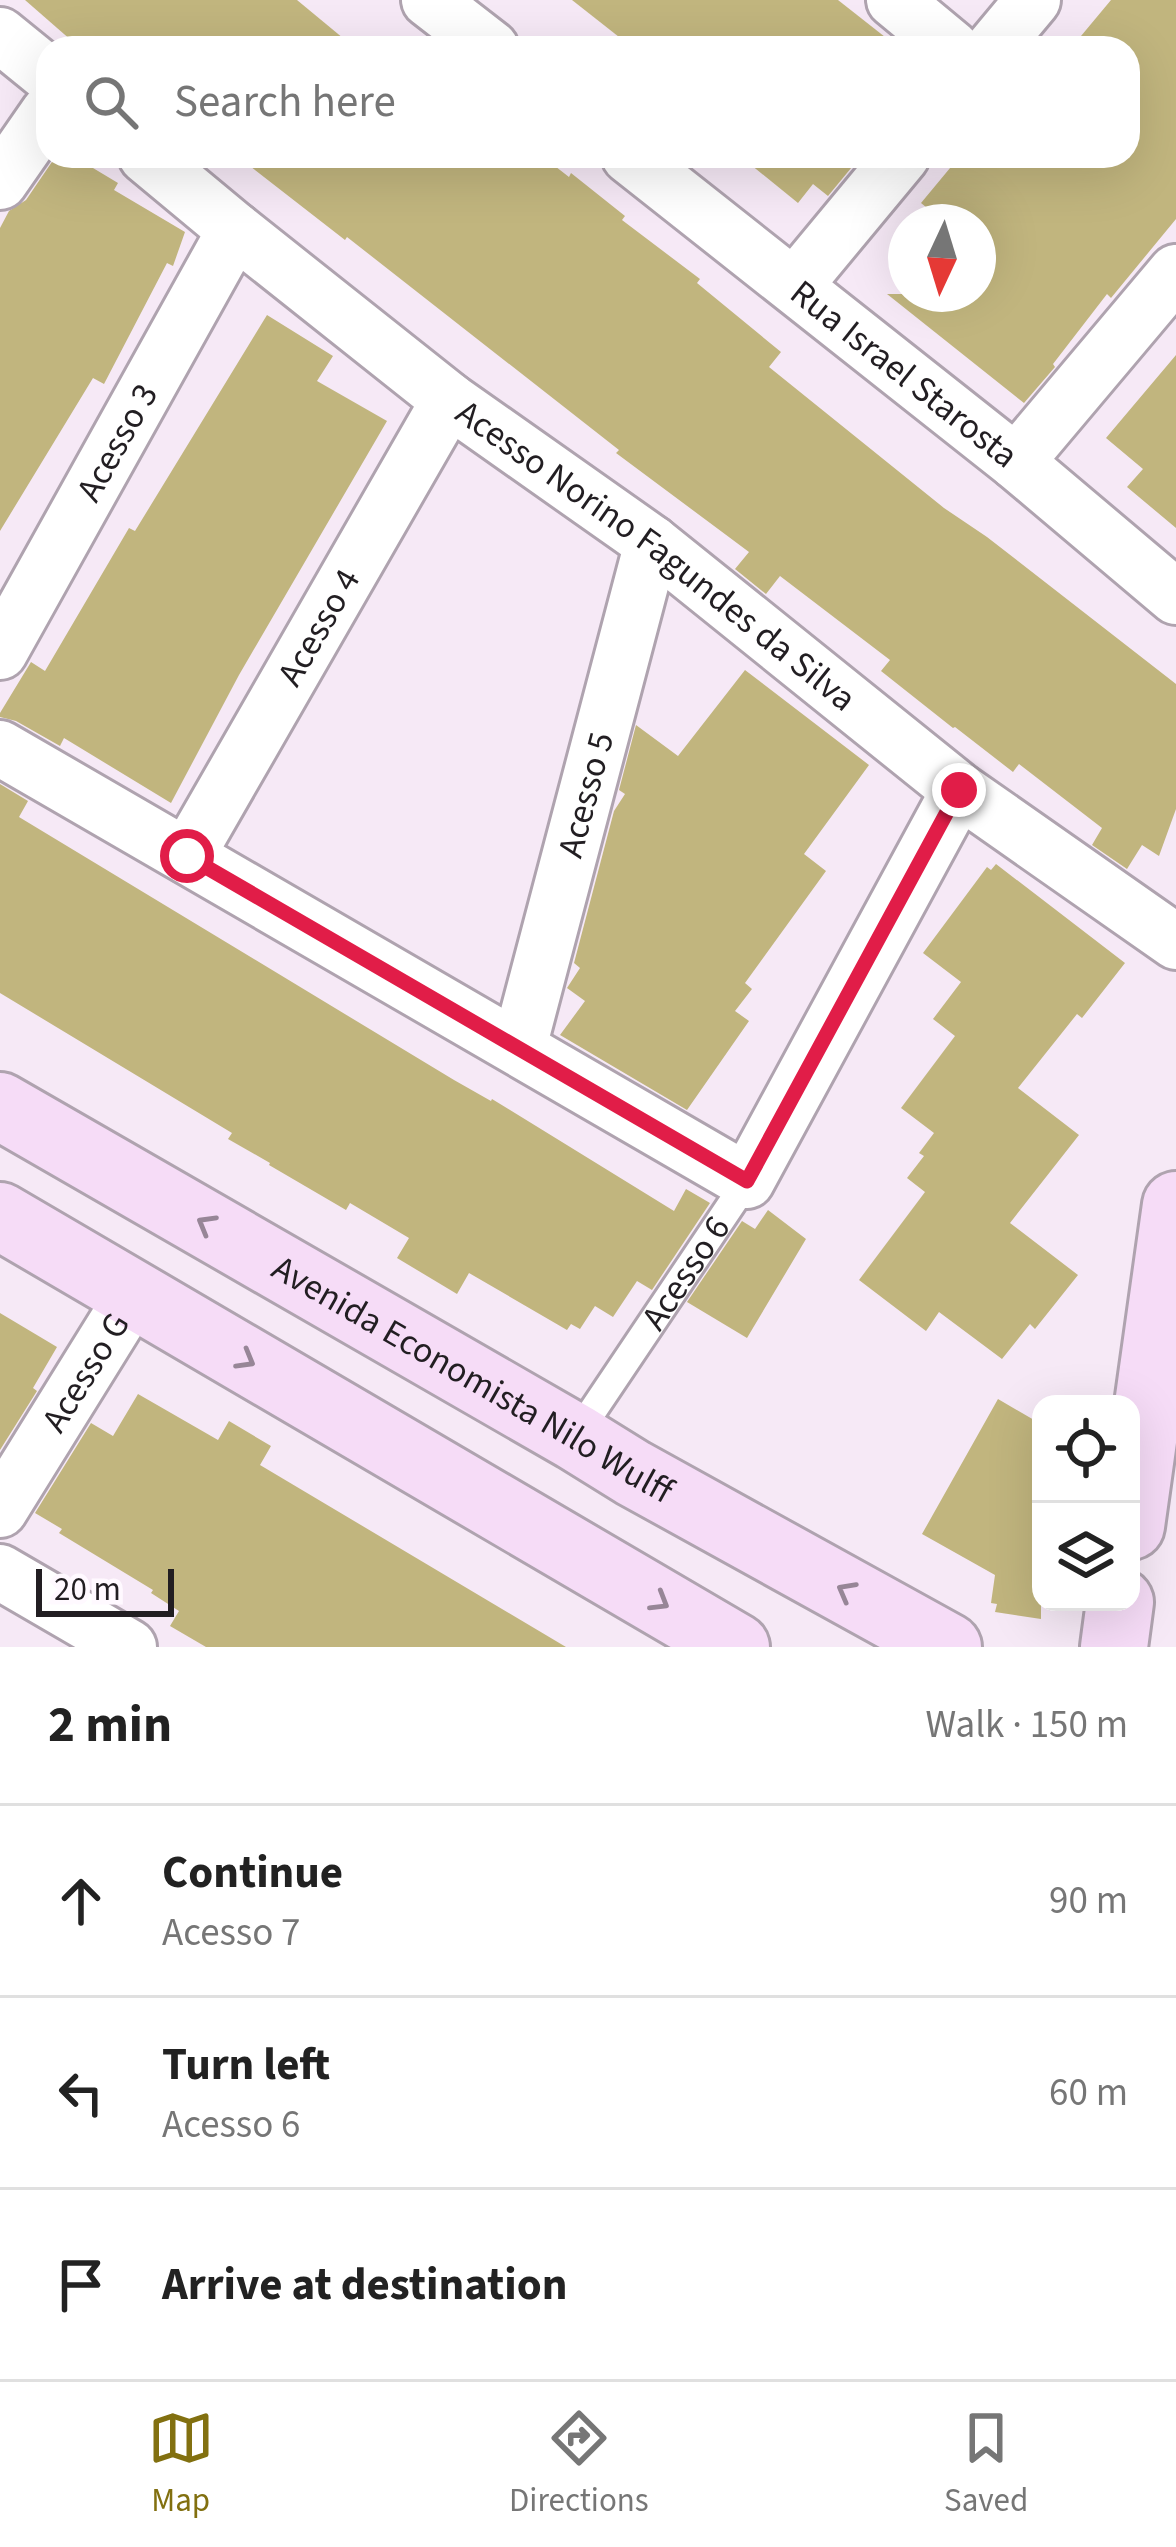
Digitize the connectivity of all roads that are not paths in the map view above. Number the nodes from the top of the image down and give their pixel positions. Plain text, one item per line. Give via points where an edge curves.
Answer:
1 (429, 0) edge
2 (894, 0) edge
3 (1033, 0) edge
4 (0, 35) edge
5 (476, 36) edge
6 (938, 36) edge
7 (1003, 36) edge
8 (36, 64) edge
9 (36, 130) edge
10 (160, 168) edge
11 (644, 168) edge
12 (892, 168) edge
13 (0, 182) edge
14 (235, 230) junction
15 (1176, 272) edge
16 (795, 285) junction
17 (449, 400) junction
18 (1016, 462) junction
19 (652, 543) junction
20 (1176, 597) edge
21 (0, 652) edge
22 (0, 748) edge
23 (959, 790) junction
24 (187, 856) junction
25 (1176, 942) edge
26 (519, 1047) junction
27 (0, 1106) edge
28 (747, 1181) junction
29 (1176, 1205) edge
30 (0, 1216) edge
31 (134, 1294) junction
32 (575, 1436) junction
33 (633, 1473) junction
34 (1134, 1503) edge
35 (0, 1510) edge
36 (585, 1557) junction
37 (0, 1572) edge
38 (1119, 1611) edge
39 (129, 1647) edge
40 (736, 1647) edge
41 (948, 1647) edge
42 (1114, 1647) edge

1 - 5 street
2 - 6 street
3 - 7 street
4 - 8 street
9 - 13 street
10 - 14 street, Acesso Norino Fagundes da Silva
11 - 16 street, Rua Israel Starosta
12 - 16 street
14 - 17 street, Acesso Norino Fagundes da Silva
14 - 21 street, Acesso 3
15 - 18 street
16 - 18 street, Rua Israel Starosta
17 - 19 street, Acesso Norino Fagundes da Silva
17 - 24 street, Acesso 4
18 - 20 street, Rua Israel Starosta
19 - 23 street, Acesso Norino Fagundes da Silva
19 - 26 street, Acesso 5
22 - 24 street
23 - 25 street, Acesso Norino Fagundes da Silva
23 - 28 street, Acesso 6
24 - 26 street
26 - 28 street
32 -> 27 street, Avenida Economista Nilo Wulff
28 - 32 lane, Acesso 6
29 - 34 street
30 - 31 street
31 - 35 street, Acesso G
31 -> 36 street
32 - 33 street, Avenida Economista Nilo Wulff
33 - 36 street
41 -> 33 street, Avenida Economista Nilo Wulff
36 -> 40 street
37 - 39 street
38 - 42 street

